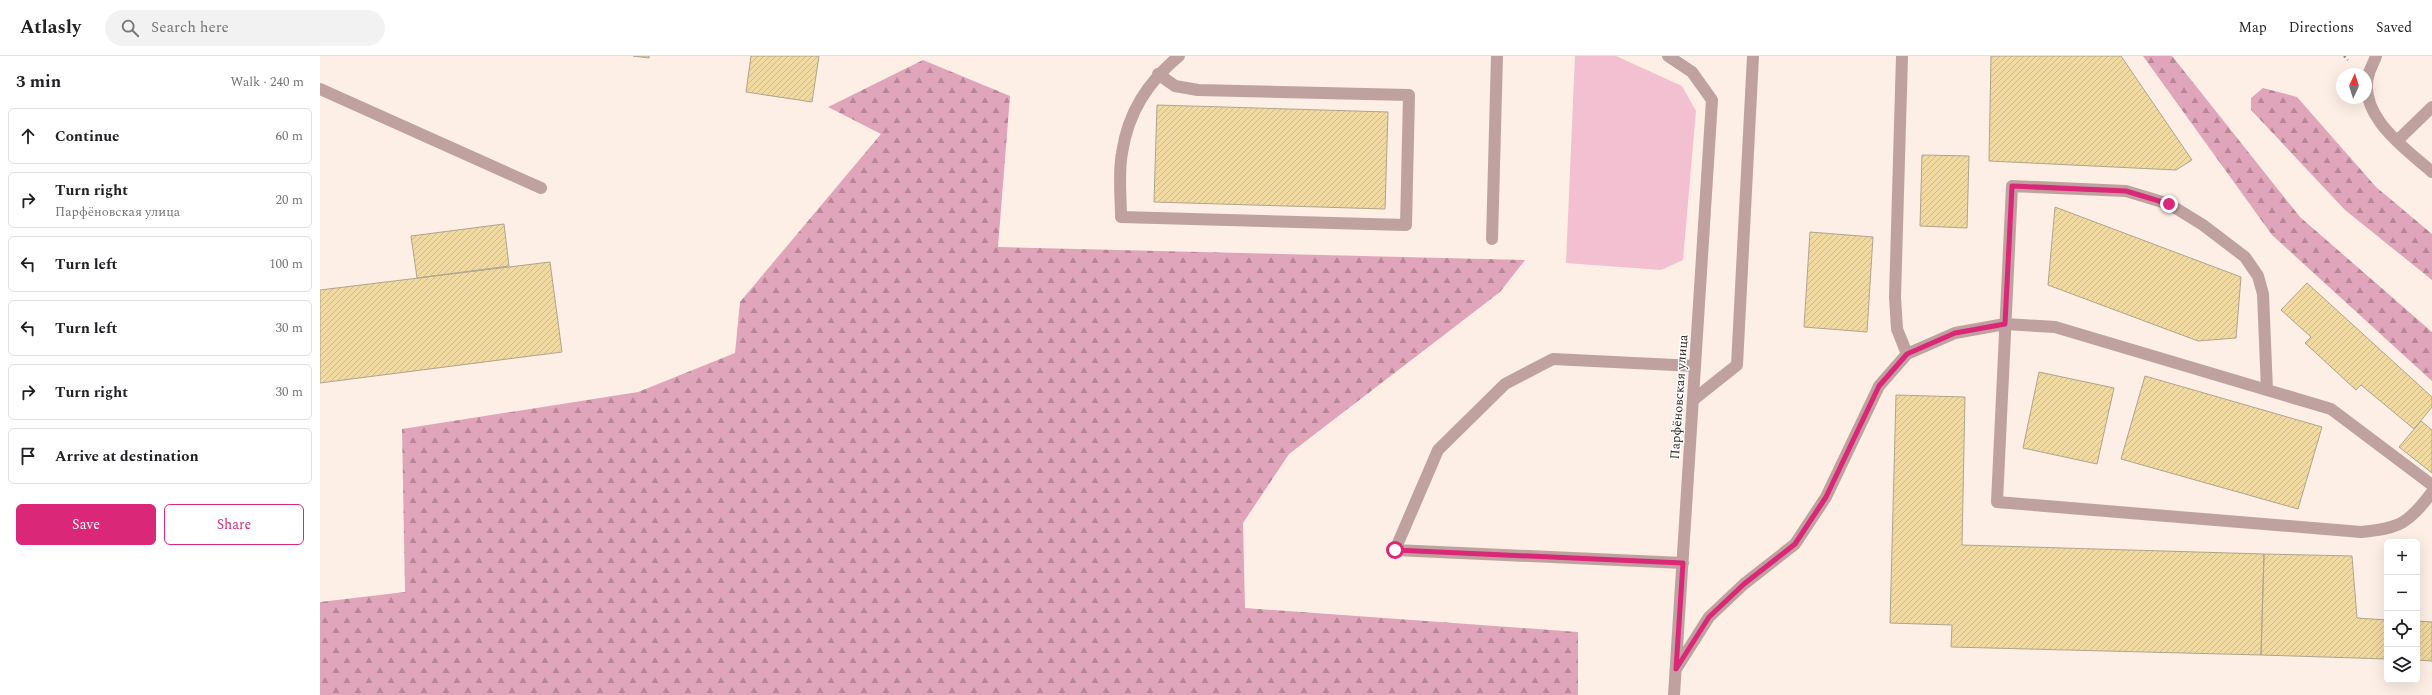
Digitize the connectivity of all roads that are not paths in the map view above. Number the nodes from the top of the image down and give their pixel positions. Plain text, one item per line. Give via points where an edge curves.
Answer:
1 (1179, 56) edge
2 (1497, 56) edge
3 (1668, 56) edge
4 (1753, 56) edge
5 (1902, 56) edge
6 (2376, 56) edge
7 (1158, 74) junction
8 (320, 89) edge
9 (2432, 107) edge
10 (2398, 141) junction
11 (2432, 172) edge
12 (541, 188) dead end
13 (1492, 239) dead end
14 (2005, 324) junction
15 (1907, 354) junction
16 (1695, 366) junction
17 (2267, 390) junction
18 (1693, 400) junction
19 (2432, 485) edge
20 (2432, 492) edge
21 (1683, 563) junction
22 (1676, 669) junction
23 (1674, 695) edge

1 - 7 street
2 - 13 street
3 - 16 street, Парфёновская улица via 1692,72 1712,100
4 - 18 street via 1737,365
5 - 15 street via 1895,297 1897,329
6 - 10 street via 2368,74 2368,97 2377,118
7 - 7 street via 1175,86 1198,90 1408,95 1406,225 1121,217 1122,154 1133,111
8 - 12 street
9 - 10 street
10 - 11 street
14 - 15 street via 1955,333
14 - 17 street via 2055,327
14 - 17 street via 2012,186 2126,191 2169,204 2203,225 2245,258 2258,276 2263,294
14 - 20 street via 1997,502 2361,532 2391,529 2416,513
15 - 22 street via 1879,386 1826,497 1795,544 1744,584 1709,617
16 - 18 street, Парфёновская улица
16 - 21 street via 1553,359 1505,384 1438,450 1395,550
17 - 19 street via 2331,409
18 - 21 street, Парфёновская улица
21 - 22 street, Парфёновская улица
22 - 23 street, Парфёновская улица

